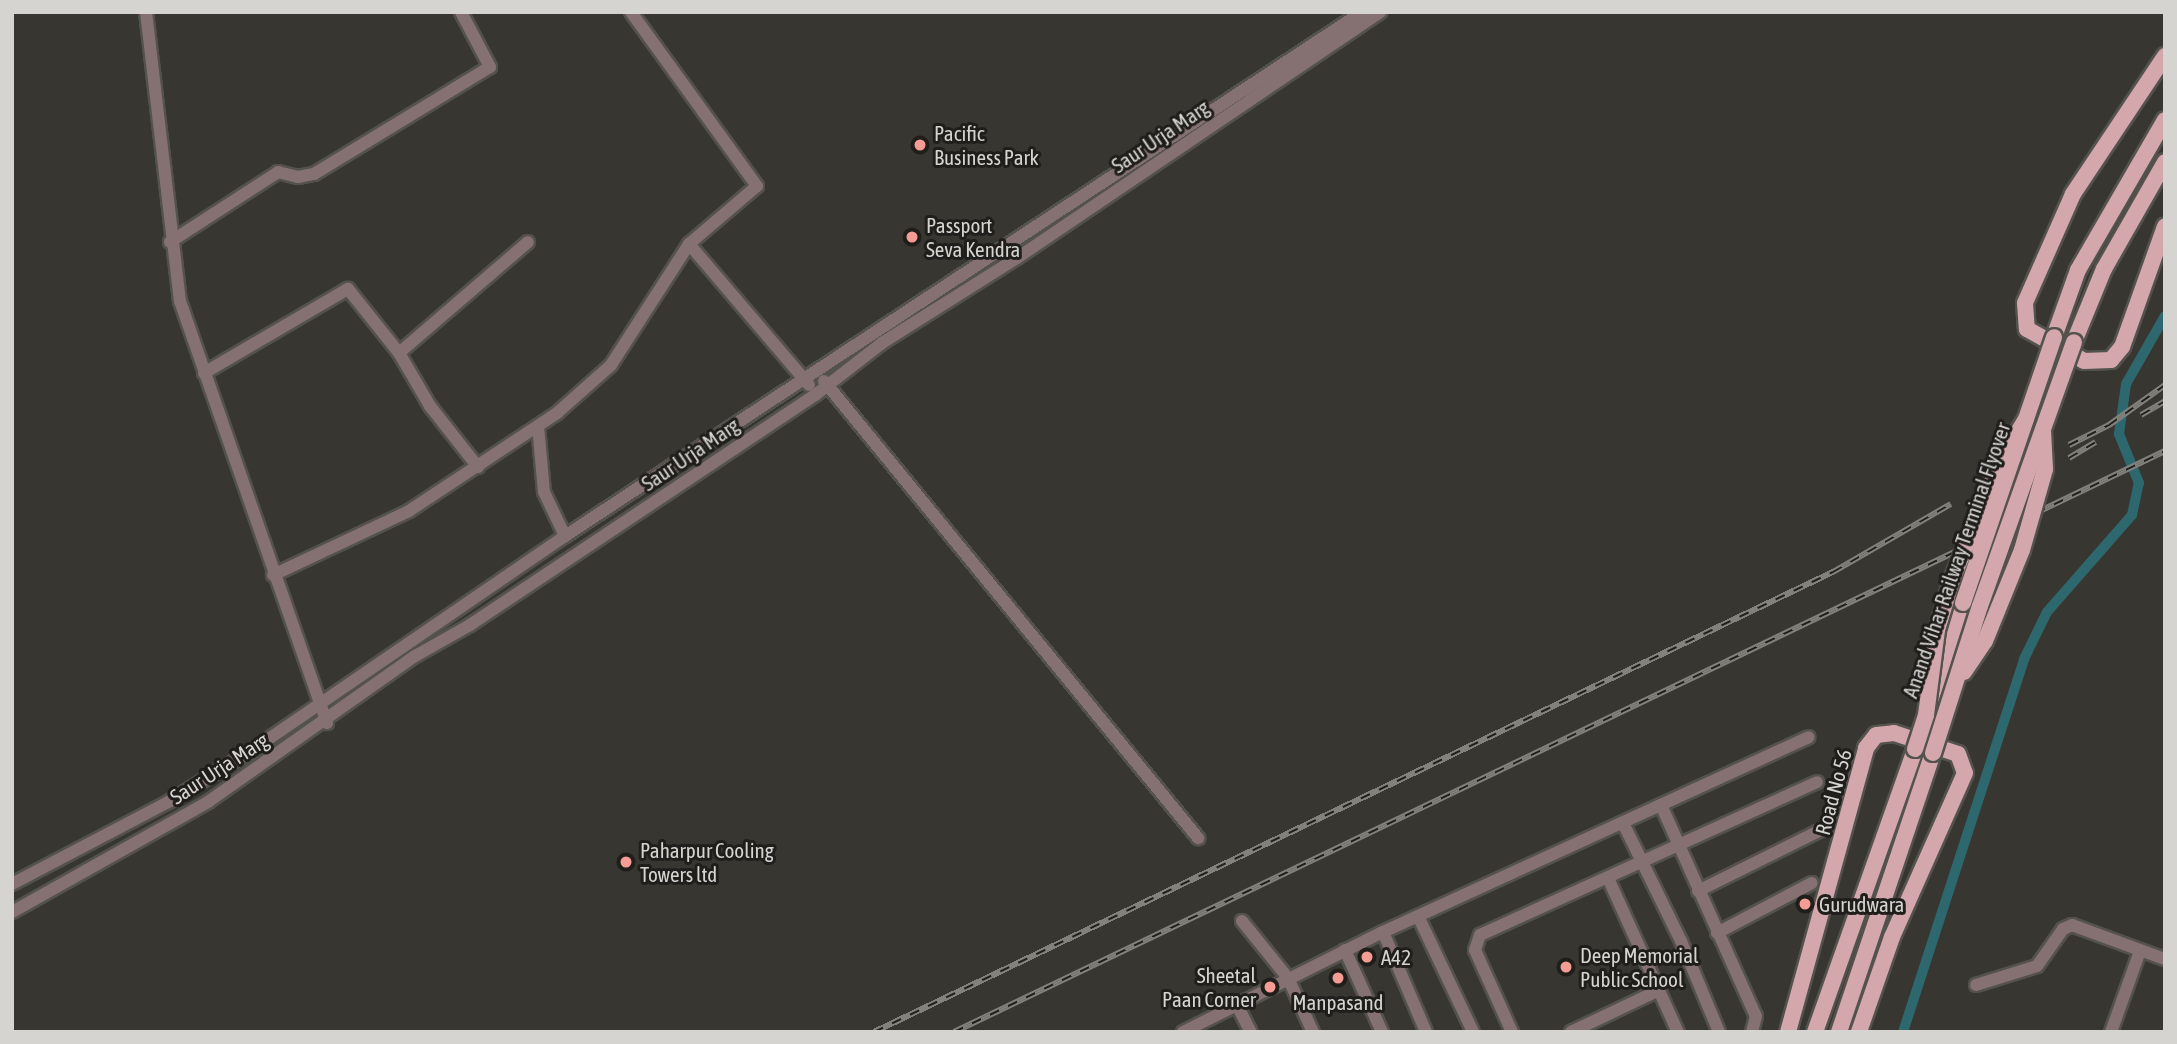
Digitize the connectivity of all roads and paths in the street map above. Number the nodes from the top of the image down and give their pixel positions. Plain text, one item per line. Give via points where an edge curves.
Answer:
1 (146, 12) edge
2 (461, 12) edge
3 (631, 12) edge
4 (1362, 12) edge
5 (1380, 12) edge
6 (2165, 56) edge
7 (1215, 115) junction
8 (2165, 120) edge
9 (2165, 162) edge
10 (1072, 211) junction
11 (2165, 226) edge
12 (170, 242) junction
13 (528, 242) dead end
14 (689, 244) junction
15 (399, 353) junction
16 (817, 371) junction
17 (204, 373) junction
18 (805, 379) junction
19 (827, 385) junction
20 (814, 394) junction
21 (2035, 421) junction
22 (538, 426) junction
23 (478, 467) junction
24 (565, 536) junction
25 (549, 547) junction
26 (561, 563) junction
27 (273, 575) junction
28 (318, 706) junction
29 (327, 723) junction
30 (1808, 737) dead end
31 (1817, 782) dead end
32 (1661, 805) junction
33 (1623, 823) junction
34 (1825, 828) dead end
35 (1198, 838) dead end
36 (1678, 846) junction
37 (1643, 863) junction
38 (1608, 878) junction
39 (1812, 883) dead end
40 (12, 884) edge
41 (1698, 891) junction
42 (12, 912) edge
43 (1418, 916) junction
44 (1242, 921) dead end
45 (1383, 932) junction
46 (1717, 933) junction
47 (1345, 950) junction
48 (2140, 951) junction
49 (2165, 959) edge
50 (1288, 978) junction
51 (1976, 985) dead end
52 (1659, 990) junction
53 (1237, 1004) junction
54 (1203, 1027) edge
55 (1672, 1030) edge
56 (1183, 1032) edge
57 (1251, 1032) edge
58 (1313, 1032) edge
59 (1382, 1032) edge
60 (1426, 1032) edge
61 (1473, 1032) edge
62 (1512, 1032) edge
63 (1571, 1032) edge
64 (1719, 1032) edge
65 (1752, 1032) edge
66 (1788, 1032) edge
67 (1815, 1032) edge
68 (1839, 1032) edge
69 (1859, 1032) edge
70 (2111, 1032) edge

1 - 12 street
2 - 12 street via 490,66 314,174 298,177 278,172
3 - 14 street via 757,186
4 - 7 street, Saur Urja Marg
5 - 7 street, Saur Urja Marg
6 - 11 main road via 2073,194 2025,303 2027,329 2084,361 2111,360 2122,347
7 - 10 street, Saur Urja Marg
8 - 21 main road, Anand Vihar Railway Terminal Flyover, bridge via 2078,270 2054,337
9 - 21 main road, Anand Vihar Railway Terminal Flyover, bridge via 2104,269
10 - 16 street, Saur Urja Marg
10 - 19 street, Saur Urja Marg
12 - 17 street via 180,301
13 - 15 street
14 - 18 street
14 - 22 street via 611,365
15 - 17 street via 348,289
15 - 23 street via 430,406
16 - 18 street, Saur Urja Marg
16 - 19 street
17 - 27 street
18 - 20 street
18 - 24 street, Saur Urja Marg
19 - 20 street, Saur Urja Marg
19 - 35 street
20 - 26 street, Saur Urja Marg
21 - 67 main road, Anand Vihar Railway Terminal Flyover, bridge
21 - 68 main road, Anand Vihar Railway Terminal Flyover, bridge via 1933,753
22 - 23 street
22 - 24 street via 544,492
23 - 27 street via 372,532
24 - 25 street, Saur Urja Marg
25 - 26 street
25 - 28 street, Saur Urja Marg
26 - 29 street, Saur Urja Marg via 415,656
27 - 28 street
28 - 29 street
28 - 40 street, Saur Urja Marg via 170,802
29 - 42 street, Saur Urja Marg via 208,802
30 - 32 street
31 - 36 street
32 - 33 street
32 - 36 street
33 - 37 street
33 - 43 street
34 - 41 street
36 - 37 street
36 - 41 street
37 - 38 street
37 - 64 street
38 - 52 street
38 - 62 street via 1475,939 1475,950
39 - 46 street
41 - 46 street
43 - 45 street
43 - 61 street
44 - 50 street
45 - 47 street
45 - 60 street
46 - 65 street via 1756,1016
47 - 50 street
47 - 59 street
48 - 49 street
48 - 51 street via 2072,925 2063,929 2037,966
48 - 70 street
50 - 53 street
50 - 58 street
52 - 55 street
52 - 63 street
53 - 54 street
53 - 57 street
54 - 56 street
66 - 69 main road, Road No 56 via 1866,748 1876,735 1894,733 1958,754 1965,773 1892,937

